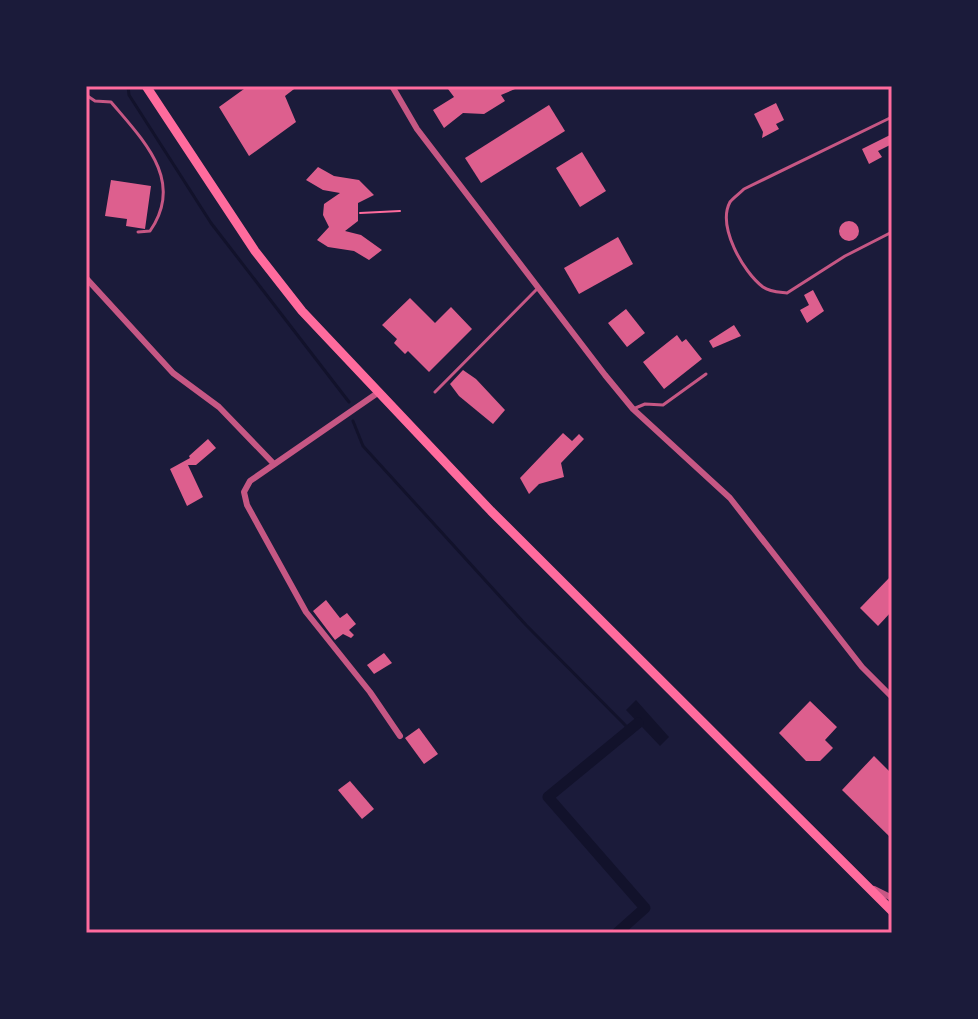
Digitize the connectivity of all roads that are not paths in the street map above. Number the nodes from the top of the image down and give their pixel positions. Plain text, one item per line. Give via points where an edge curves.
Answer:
1 (146, 86) edge
2 (392, 86) edge
3 (86, 95) edge
4 (892, 117) edge
5 (138, 232) dead end
6 (892, 232) edge
7 (86, 278) edge
8 (538, 288) junction
9 (706, 374) dead end
10 (379, 392) junction
11 (435, 392) dead end
12 (633, 409) junction
13 (274, 464) junction
14 (892, 697) edge
15 (400, 736) dead end
16 (867, 885) junction
17 (892, 898) edge
18 (892, 911) edge

1 - 10 main road via 255,251 302,311
2 - 8 street via 417,129
3 - 5 lane via 111,102 152,153 164,180 162,214 150,231
4 - 6 lane via 744,189 730,203 725,225 760,285 787,293
7 - 13 street via 173,373 219,407
8 - 11 lane
8 - 12 street
9 - 12 lane via 663,405
10 - 13 street
10 - 16 main road via 491,511
12 - 14 street via 730,498 862,667
13 - 15 street via 250,481 244,492 247,505 306,612
16 - 17 street
16 - 18 main road

